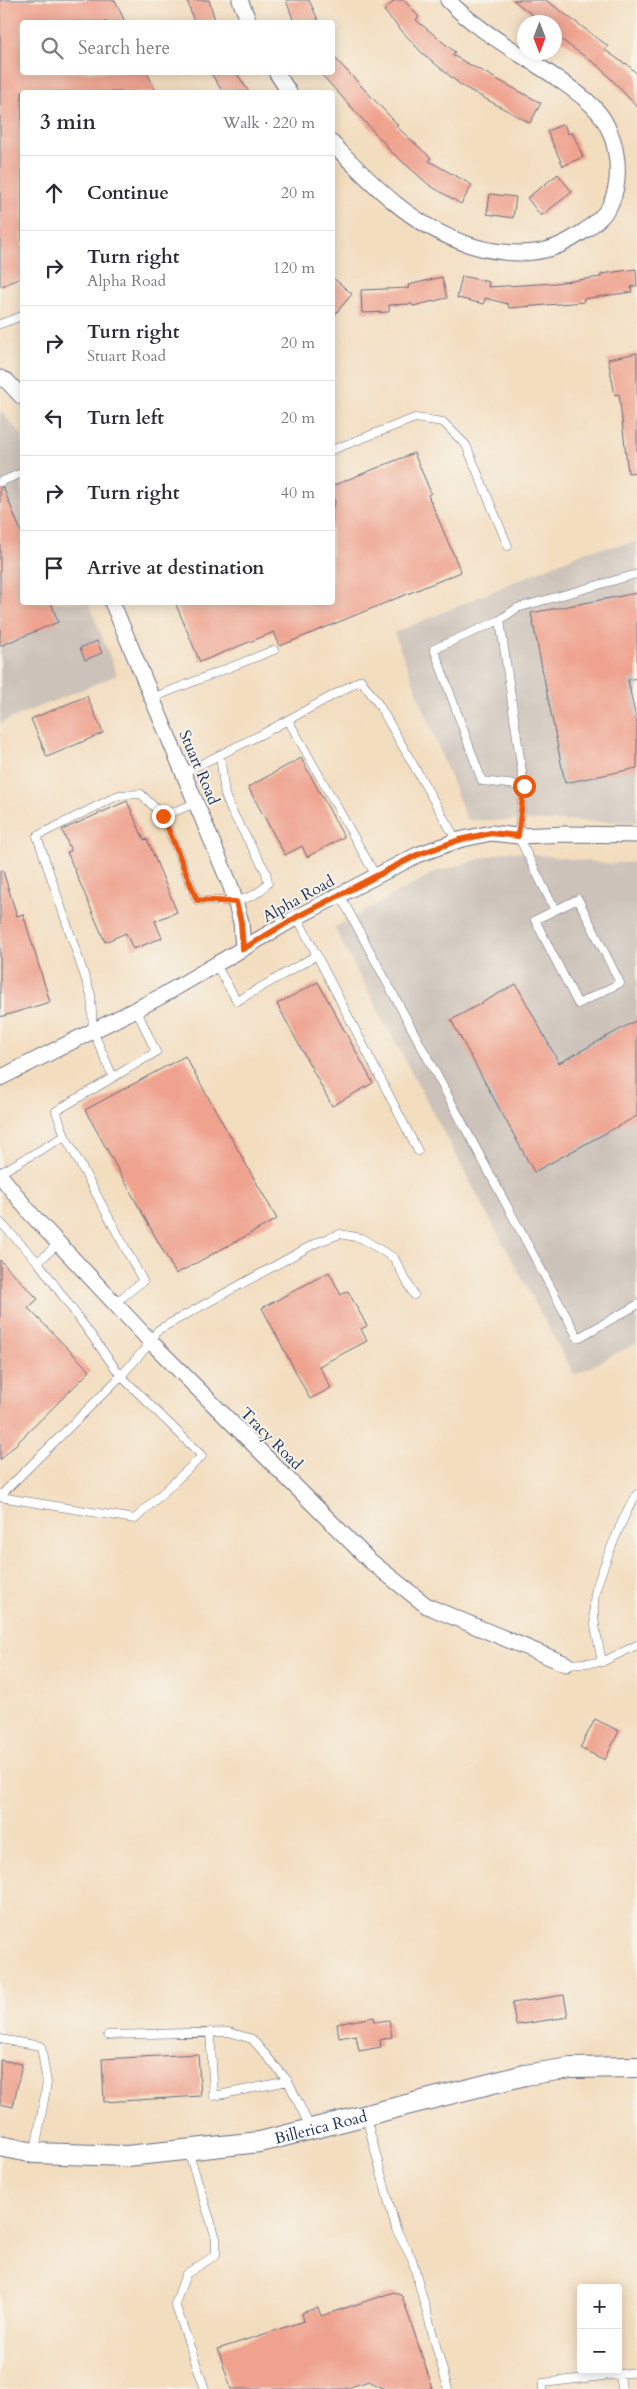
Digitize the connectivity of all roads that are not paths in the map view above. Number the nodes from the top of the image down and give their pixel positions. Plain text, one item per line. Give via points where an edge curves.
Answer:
1 (240, 0) edge
2 (448, 0) edge
3 (248, 20) edge
4 (278, 75) edge
5 (288, 90) edge
6 (335, 146) edge
7 (20, 317) edge
8 (0, 324) edge
9 (0, 378) edge
10 (20, 395) edge
11 (335, 449) edge
12 (20, 474) edge
13 (0, 482) edge
14 (508, 546) dead end
15 (637, 574) edge
16 (113, 605) edge
17 (500, 620) junction
18 (274, 650) dead end
19 (152, 698) junction
20 (288, 720) junction
21 (220, 755) junction
22 (183, 773) junction
23 (524, 786) junction
24 (196, 804) junction
25 (163, 816) junction
26 (637, 835) edge
27 (518, 836) junction
28 (457, 841) junction
29 (376, 876) junction
30 (340, 894) junction
31 (236, 902) junction
32 (555, 910) junction
33 (297, 917) junction
34 (243, 949) junction
35 (317, 955) junction
36 (216, 965) junction
37 (136, 1009) junction
38 (93, 1031) junction
39 (114, 1077) junction
40 (0, 1078) edge
41 (65, 1136) junction
42 (418, 1151) dead end
43 (0, 1174) edge
44 (0, 1222) edge
45 (59, 1243) junction
46 (38, 1262) junction
47 (414, 1295) dead end
48 (115, 1303) junction
49 (637, 1305) edge
50 (151, 1342) junction
51 (121, 1376) junction
52 (637, 1494) edge
53 (0, 1496) edge
54 (637, 1645) edge
55 (602, 1662) junction
56 (566, 1664) joint
57 (210, 2032) junction
58 (108, 2035) dead end
59 (0, 2039) edge
60 (637, 2067) edge
61 (288, 2081) junction
62 (366, 2115) junction
63 (311, 2129) junction
64 (0, 2146) edge
65 (188, 2151) junction
66 (34, 2153) junction
67 (637, 2372) edge
68 (620, 2374) joint
69 (622, 2374) edge
70 (206, 2389) edge
71 (448, 2389) edge
72 (543, 2389) edge
73 (622, 2389) edge

1 - 3 street
2 - 6 street via 474,22 576,92 598,112 610,132 616,159 617,176 611,204 589,226 555,248 524,253 489,249 451,238 407,214
4 - 5 street
7 - 8 lane
9 - 10 street
11 - 14 lane via 415,418 443,422 466,445
12 - 13 lane
15 - 17 lane via 517,608
16 - 19 street, Stuart Road
17 - 23 lane
17 - 23 lane via 434,649 482,781
18 - 19 lane
19 - 22 street, Stuart Road
20 - 21 lane
20 - 28 lane via 361,680
20 - 29 lane
21 - 22 lane
21 - 31 lane via 225,795 266,872 268,883 261,892
22 - 24 street, Stuart Road
23 - 27 lane
24 - 25 lane
24 - 31 street, Stuart Road
25 - 31 lane via 197,900
25 - 38 lane via 141,794 119,795 37,836 91,995
26 - 27 street, Alpha Road
27 - 28 street, Alpha Road via 491,833
27 - 32 lane
28 - 29 street, Alpha Road via 417,855
29 - 30 street, Alpha Road
30 - 33 street, Alpha Road
30 - 49 lane via 578,1338
31 - 34 street, Stuart Road
32 - 32 lane via 578,899 620,983 578,1004 535,920
33 - 34 street, Alpha Road
33 - 35 lane
34 - 36 street, Alpha Road
35 - 36 lane via 237,1001
35 - 42 lane
36 - 37 street, Alpha Road
37 - 38 street, Alpha Road
37 - 39 lane via 156,1052
38 - 39 lane
38 - 40 street, Alpha Road
39 - 41 lane via 56,1111
41 - 43 lane
41 - 48 lane via 143,1281
43 - 45 street, Tracy Road
44 - 46 lane
45 - 46 lane
45 - 48 street, Tracy Road
46 - 51 lane
47 - 50 lane via 394,1258 361,1238 340,1234 316,1243 158,1330
48 - 50 street, Tracy Road
50 - 51 lane
50 - 56 street, Tracy Road via 369,1560 427,1606
51 - 53 lane
51 - 53 lane via 202,1456 136,1519
52 - 55 lane via 614,1542 595,1594 595,1623
54 - 55 lane
55 - 56 lane
57 - 58 lane
57 - 61 lane via 230,2032 252,2039
57 - 61 lane via 214,2096
59 - 66 lane via 41,2046 47,2082
60 - 62 main road, Billerica Road via 571,2068 525,2075
61 - 63 lane
62 - 63 main road, Billerica Road
62 - 71 lane via 393,2221 412,2259
63 - 65 main road, Billerica Road via 260,2142
64 - 66 main road, Billerica Road
65 - 66 main road, Billerica Road via 127,2156
65 - 70 lane via 216,2238 216,2255 186,2274 175,2304
67 - 69 lane
68 - 72 lane via 542,2383
68 - 73 lane

